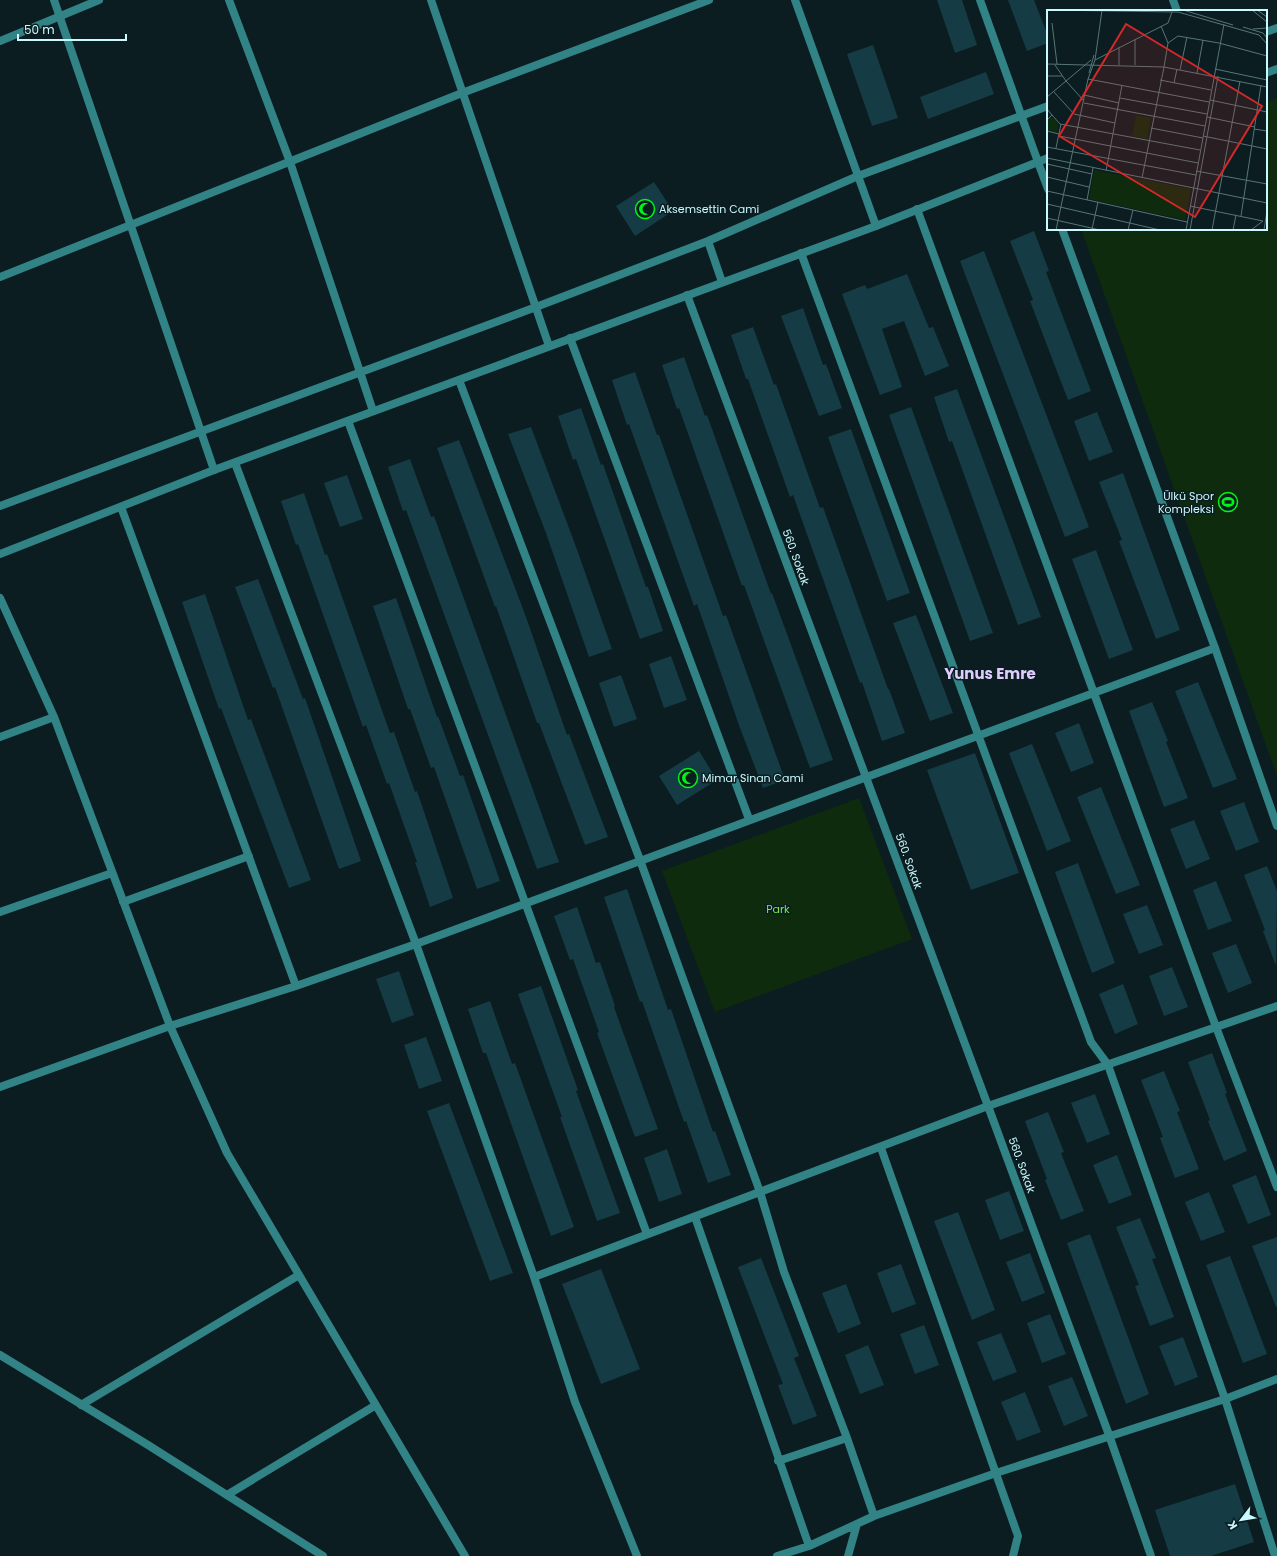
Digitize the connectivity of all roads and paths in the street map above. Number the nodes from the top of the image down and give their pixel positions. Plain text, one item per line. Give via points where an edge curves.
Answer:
1 (54, 0) edge
2 (99, 0) edge
3 (229, 0) edge
4 (431, 0) edge
5 (709, 0) edge
6 (795, 0) edge
7 (980, 0) edge
8 (1173, 0) edge
9 (1177, 10) edge
10 (59, 15) junction
11 (1277, 28) edge
12 (1267, 32) edge
13 (0, 41) edge
14 (1277, 69) edge
15 (1267, 73) edge
16 (462, 93) junction
17 (1047, 106) edge
18 (1021, 115) junction
19 (1047, 158) edge
20 (290, 162) junction
21 (1038, 162) junction
22 (858, 176) junction
23 (1047, 186) edge
24 (917, 209) junction
25 (131, 226) junction
26 (876, 226) junction
27 (1062, 230) edge
28 (708, 241) junction
29 (801, 253) junction
30 (0, 277) edge
31 (722, 282) junction
32 (687, 295) junction
33 (536, 307) junction
34 (570, 338) junction
35 (549, 346) junction
36 (360, 371) junction
37 (459, 380) junction
38 (373, 411) junction
39 (348, 421) junction
40 (202, 433) junction
41 (235, 463) junction
42 (214, 470) junction
43 (0, 506) edge
44 (121, 507) junction
45 (0, 554) edge
46 (0, 598) edge
47 (1215, 648) junction
48 (1094, 692) junction
49 (54, 717) junction
50 (978, 735) junction
51 (0, 737) edge
52 (866, 776) junction
53 (749, 820) junction
54 (1277, 826) edge
55 (249, 856) junction
56 (640, 860) junction
57 (112, 873) junction
58 (123, 902) junction
59 (524, 903) junction
60 (0, 912) edge
61 (416, 944) junction
62 (296, 986) junction
63 (1277, 1006) edge
64 (170, 1026) junction
65 (1216, 1027) junction
66 (1108, 1064) junction
67 (0, 1087) edge
68 (988, 1106) junction
69 (881, 1148) junction
70 (1277, 1187) edge
71 (760, 1192) junction
72 (695, 1217) junction
73 (647, 1234) junction
74 (299, 1275) junction
75 (534, 1277) junction
76 (0, 1356) edge
77 (1277, 1379) edge
78 (1225, 1398) junction
79 (82, 1405) junction
80 (376, 1405) junction
81 (1109, 1435) junction
82 (847, 1438) junction
83 (778, 1461) junction
84 (996, 1472) junction
85 (227, 1495) junction
86 (874, 1516) junction
87 (857, 1524) junction
88 (809, 1546) junction
89 (323, 1556) edge
90 (465, 1556) edge
91 (638, 1556) edge
92 (777, 1556) edge
93 (848, 1556) edge
94 (1013, 1556) edge
95 (1151, 1556) edge
96 (1275, 1556) edge

1 - 10 street
2 - 10 street
3 - 20 street
4 - 16 street
5 - 16 street
6 - 22 street
7 - 18 street
8 - 9 street
10 - 13 street
10 - 25 street
11 - 12 street
14 - 15 street
16 - 20 street
16 - 33 street
17 - 18 street
18 - 21 street
18 - 22 street
19 - 21 street
20 - 25 street
20 - 36 street
21 - 23 street
21 - 24 street
22 - 26 street
22 - 28 street
24 - 26 street
24 - 48 street
25 - 30 street
25 - 40 street
26 - 29 street
27 - 47 street
28 - 31 street
28 - 33 street
29 - 31 street
29 - 50 street
31 - 32 street
32 - 34 street
32 - 52 street, 560. Sokak
33 - 35 street
33 - 36 street
34 - 35 street
34 - 53 street
35 - 37 street
36 - 38 street
36 - 40 street
37 - 38 street
37 - 56 street
38 - 39 street
39 - 41 street
39 - 59 street
40 - 42 street
40 - 43 street
41 - 42 street
41 - 61 street
42 - 44 street
44 - 45 street
44 - 55 street
46 - 49 street
47 - 48 street
47 - 54 street
48 - 50 street
48 - 65 street
49 - 51 street
49 - 57 street
50 - 52 street
50 - 66 street via 1091,1042
52 - 53 street
52 - 68 street, 560. Sokak
53 - 56 street
55 - 58 street
55 - 62 street
56 - 59 street
56 - 71 street
57 - 58 street
57 - 60 street
58 - 64 street
59 - 61 street
59 - 73 street
61 - 62 street
61 - 75 street
62 - 64 street
63 - 65 street
64 - 67 street
64 - 74 street via 227,1153
65 - 66 street
65 - 70 street
66 - 68 street
66 - 78 street
68 - 69 street
68 - 81 street, 560. Sokak
69 - 71 street
69 - 84 street
71 - 72 street
71 - 82 street via 784,1272
72 - 73 street
72 - 83 street
73 - 75 street
74 - 79 street
74 - 80 street
75 - 91 street via 574,1402
76 - 79 street
77 - 78 street
78 - 81 street
78 - 96 street
79 - 85 street
80 - 85 street
80 - 90 street
81 - 84 street
81 - 95 street, 560. Sokak
82 - 83 street
82 - 86 street
83 - 88 street
84 - 86 street
84 - 94 street via 1018,1536
85 - 89 street
86 - 87 street
87 - 88 street
87 - 93 street
88 - 92 street

